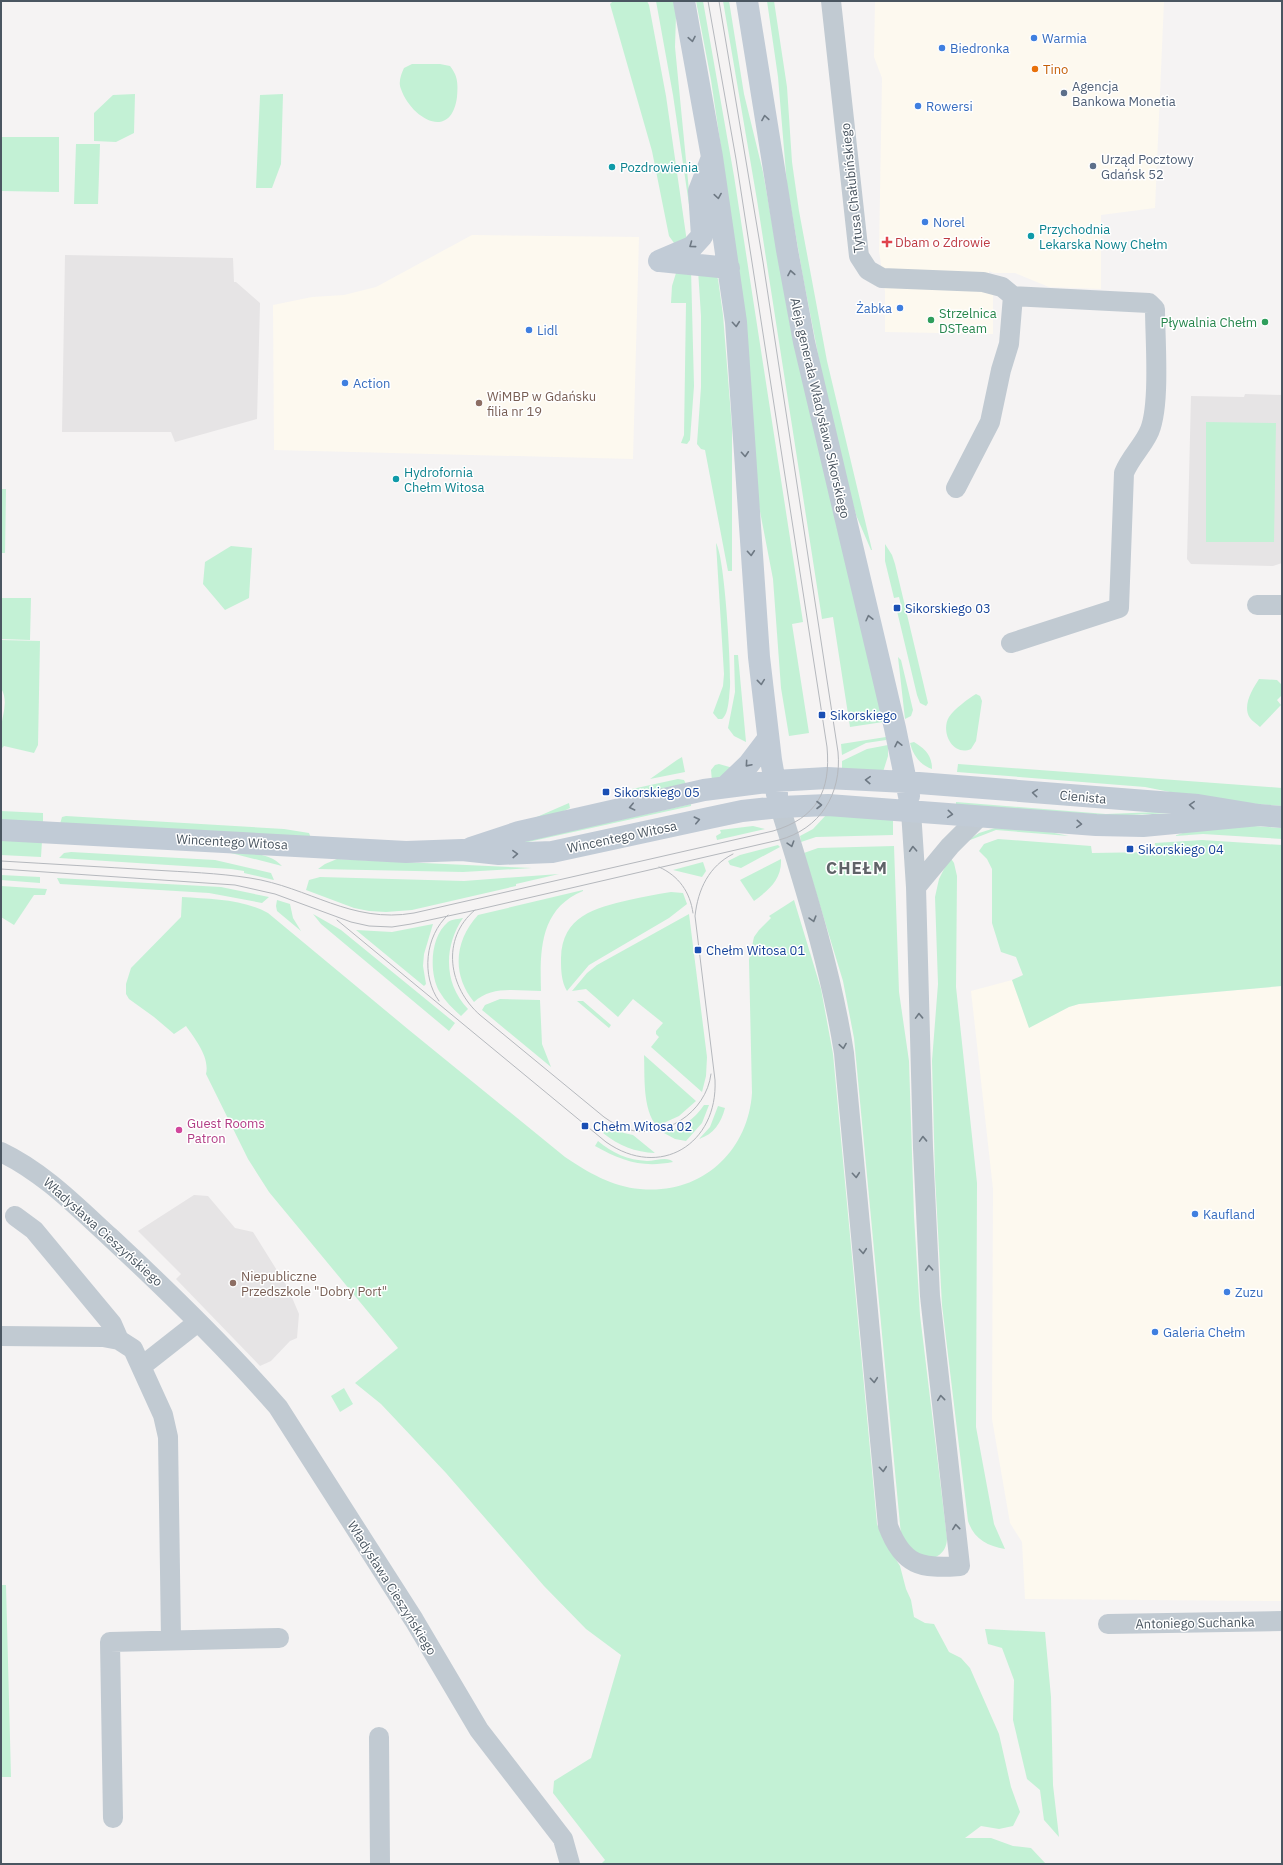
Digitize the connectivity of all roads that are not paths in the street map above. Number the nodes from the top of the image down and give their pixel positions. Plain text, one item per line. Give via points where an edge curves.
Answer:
1 (684, 1) edge
2 (747, 1) edge
3 (832, 1) edge
4 (712, 157) junction
5 (729, 268) junction
6 (1013, 296) junction
7 (956, 488) dead end
8 (1257, 605) dead end
9 (1282, 605) edge
10 (1011, 643) dead end
11 (768, 739) junction
12 (774, 781) junction
13 (906, 782) junction
14 (725, 786) junction
15 (780, 807) junction
16 (911, 811) junction
17 (1259, 815) junction
18 (1282, 816) edge
19 (979, 817) junction
20 (1, 830) edge
21 (462, 850) junction
22 (916, 887) junction
23 (1, 1152) edge
24 (15, 1216) dead end
25 (198, 1322) junction
26 (1, 1336) edge
27 (119, 1340) junction
28 (142, 1366) junction
29 (1282, 1621) edge
30 (1108, 1624) dead end
31 (279, 1638) dead end
32 (171, 1639) junction
33 (379, 1737) dead end
34 (113, 1818) dead end
35 (380, 1864) edge
36 (570, 1864) edge

1 -> 4 street
13 -> 2 street, Aleja generała Władysława Sikorskiego via 804,342
3 - 6 street, Tytusa Chałubińskiego via 861,261 868,270 882,278 983,282 1002,287
4 -> 5 street
4 -> 5 street via 699,191 702,236 692,247 659,261
5 -> 11 street via 736,329 758,650
6 - 7 street via 1009,344 999,376 990,422
6 - 10 street, Tytusa Chałubińskiego via 1149,303 1155,309 1156,387 1154,417 1148,434 1129,460 1124,473 1119,608
8 - 9 street
11 - 12 street
11 -> 14 street via 749,764
13 -> 12 street, Cienista via 838,778
12 - 14 street, Wincentego Witosa
12 - 15 street
13 - 16 street, Aleja generała Władysława Sikorskiego
17 -> 13 street, Cienista via 1198,805
14 -> 21 street, Wincentego Witosa via 519,832
15 -> 16 street, Wincentego Witosa via 828,806
21 -> 15 street, Wincentego Witosa via 499,854 552,852 742,811
15 -> 22 street via 826,966 837,1009 844,1053 888,1526 894,1542 904,1554 916,1563 934,1568 960,1566 930,1296
16 -> 19 street, Cienista
22 -> 16 street
17 - 18 street, Cienista
19 -> 17 street, Cienista via 1142,826
19 - 22 street via 950,846
20 - 21 street, Wincentego Witosa via 399,851
23 - 25 street, Władysława Cieszyńskiego via 20,1161 56,1188 168,1290
24 - 27 street via 34,1230 112,1324
25 - 28 street
25 - 36 street, Władysława Cieszyńskiego via 278,1407 414,1620 480,1730 563,1840
26 - 27 street via 90,1336
27 - 28 street via 134,1349
28 - 32 street via 163,1415 168,1437
29 - 30 street, Antoniego Suchanka
31 - 32 street
32 - 34 street via 110,1642
33 - 35 street

